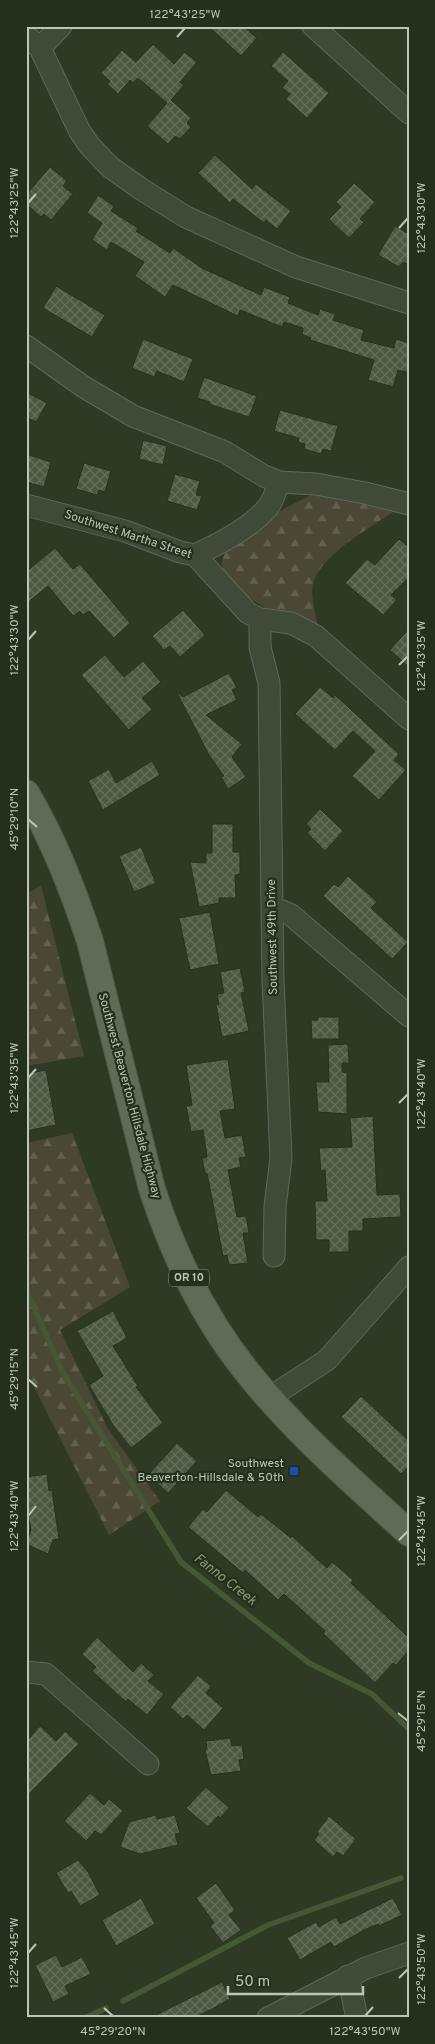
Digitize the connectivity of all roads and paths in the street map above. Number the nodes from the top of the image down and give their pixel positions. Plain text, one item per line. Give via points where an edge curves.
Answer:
1 (60, 26) edge
2 (313, 26) edge
3 (33, 42) edge
4 (409, 113) edge
5 (409, 303) edge
6 (26, 346) edge
7 (279, 482) junction
8 (409, 504) edge
9 (26, 505) edge
10 (195, 555) junction
11 (260, 619) junction
12 (409, 719) edge
13 (26, 793) edge
14 (272, 910) junction
15 (409, 1016) edge
16 (274, 1256) dead end
17 (409, 1267) edge
18 (269, 1398) junction
19 (409, 1533) edge
20 (26, 1672) edge
21 (148, 1764) dead end
22 (409, 1953) edge
23 (348, 1976) junction
24 (268, 2018) edge
25 (357, 2018) edge

1 - 3 street
2 - 4 street
3 - 5 street via 89,145 110,167 141,189 186,217 296,267
6 - 7 street via 84,387 133,416 224,452
7 - 8 street via 316,484
7 - 10 street via 268,508 260,515 231,536
9 - 10 street, Southwest Martha Street
10 - 11 street, Southwest Martha Street via 248,613
11 - 12 street via 291,622 316,636
11 - 14 street, Southwest 49th Drive via 260,647 269,683
13 - 18 main road, Southwest Beaverton Hillsdale Highway / OR 10 via 58,856 87,934 160,1213 187,1274 217,1328
14 - 15 street via 291,915
14 - 16 street, Southwest 49th Drive via 281,1158 274,1212
17 - 18 street via 327,1360
18 - 19 main road, Southwest Beaverton Hillsdale Highway / OR 10
20 - 21 street via 46,1674
22 - 23 street
23 - 24 street
23 - 25 street

